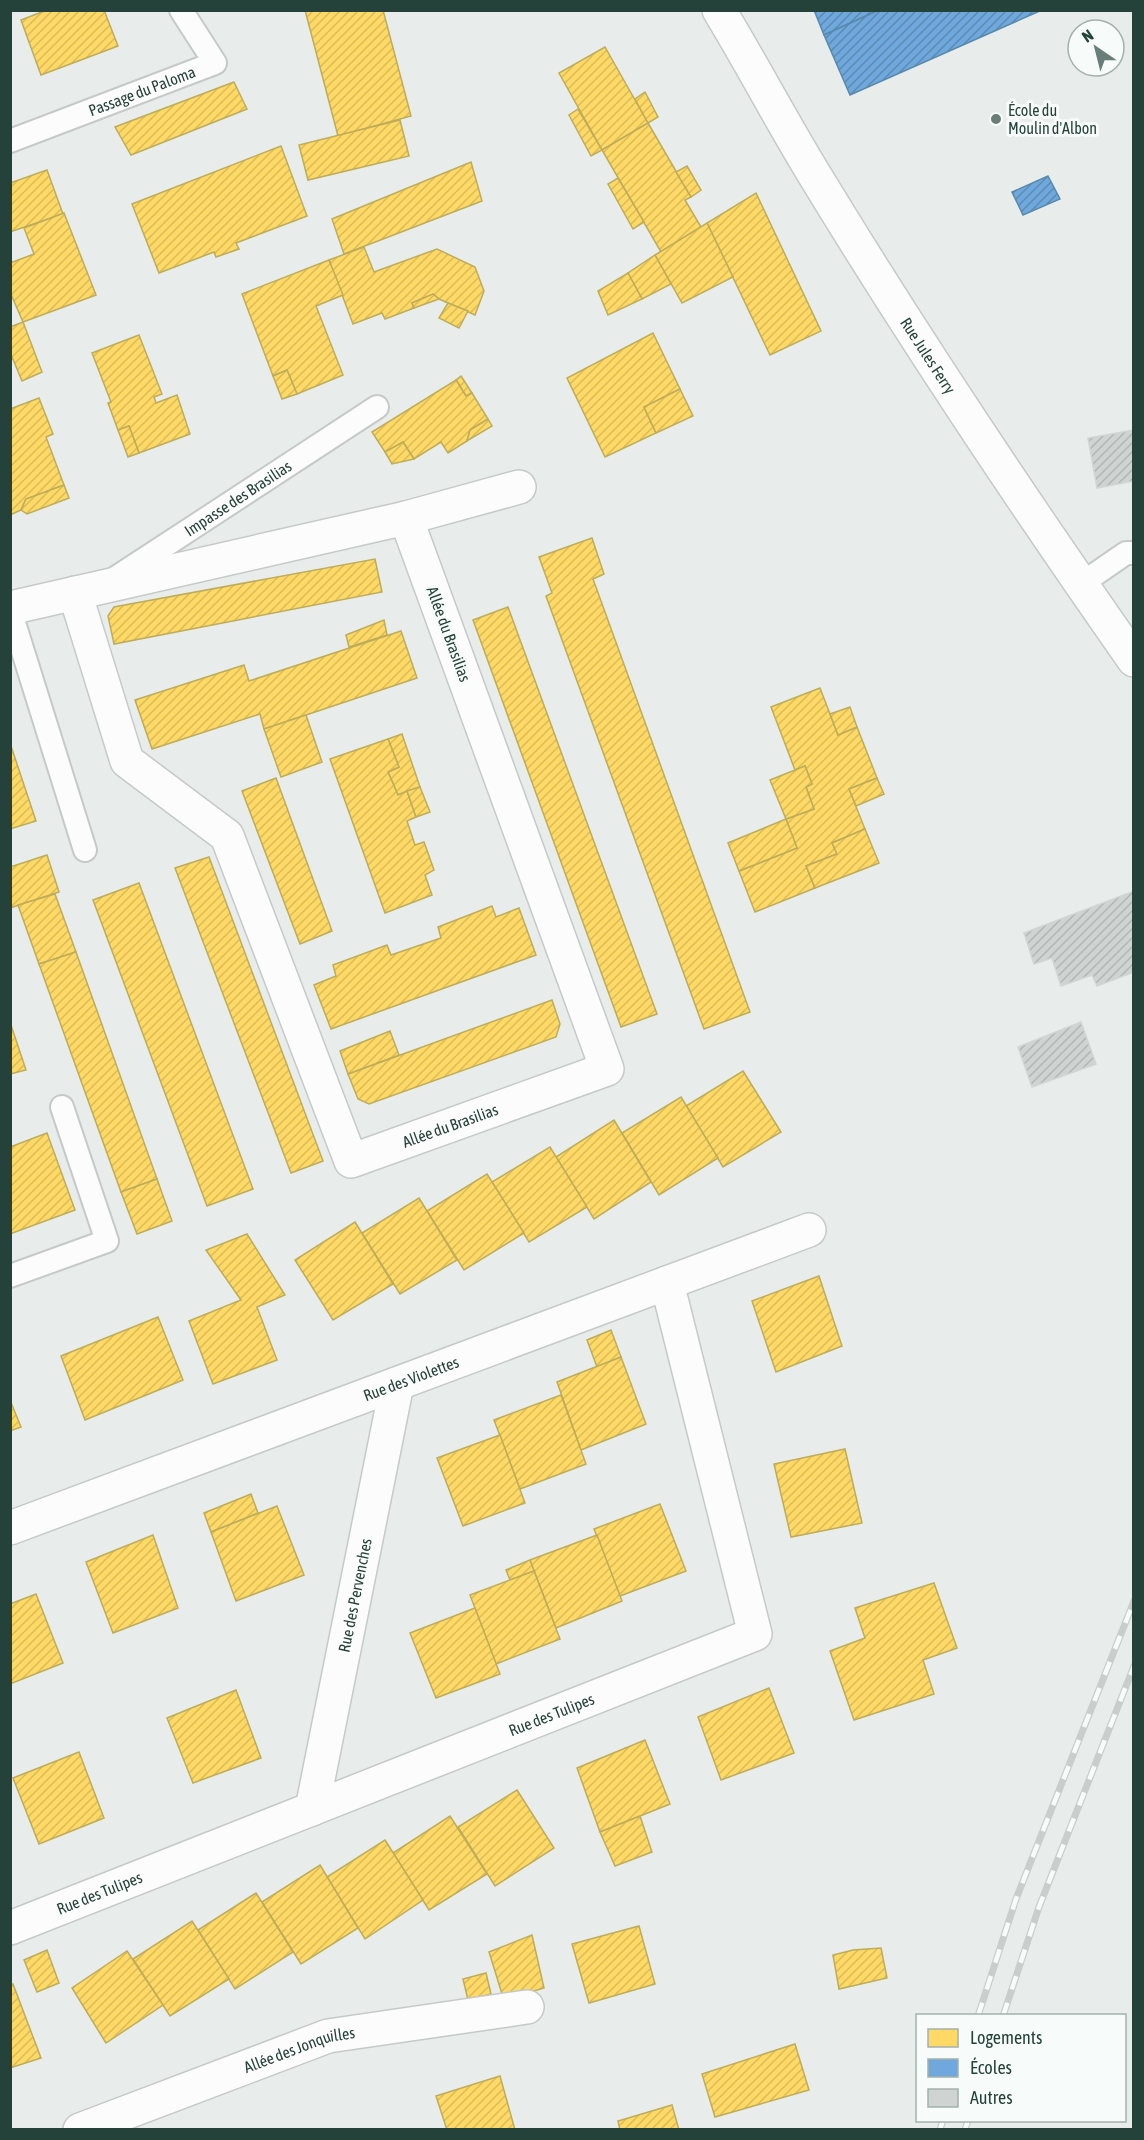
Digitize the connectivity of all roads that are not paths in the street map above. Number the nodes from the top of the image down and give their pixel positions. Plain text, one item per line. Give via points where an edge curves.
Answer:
1 (182, 10) edge
2 (720, 10) edge
3 (737, 26) edge
4 (10, 141) edge
5 (377, 407) dead end
6 (519, 487) dead end
7 (406, 518) junction
8 (1134, 553) edge
9 (1081, 584) junction
10 (87, 590) junction
11 (10, 609) edge
12 (1134, 660) edge
13 (85, 850) dead end
14 (62, 1107) dead end
15 (809, 1230) dead end
16 (10, 1276) edge
17 (667, 1283) junction
18 (397, 1384) junction
19 (10, 1528) edge
20 (312, 1809) junction
21 (10, 1928) edge
22 (528, 2007) dead end
23 (80, 2130) edge

1 - 4 lane, Passage du Paloma via 215,63
2 - 3 street, Rue Jules Ferry
3 - 9 street, Rue Jules Ferry via 828,197
5 - 10 lane, Impasse des Brasilias
6 - 7 street
7 - 10 street
7 - 10 street, Allée du Brasilias via 608,1069 351,1161 227,836 127,761
8 - 9 lane via 1126,553
9 - 12 street, Rue Jules Ferry
10 - 11 street
11 - 13 lane
14 - 16 lane via 106,1241
15 - 17 street, Rue des Violettes
17 - 18 street, Rue des Violettes
17 - 20 street, Rue des Tulipes via 755,1634
18 - 19 street, Rue des Violettes
18 - 20 street, Rue des Pervenches
20 - 21 street, Rue des Tulipes
22 - 23 street, Allée des Jonquilles via 328,2036

